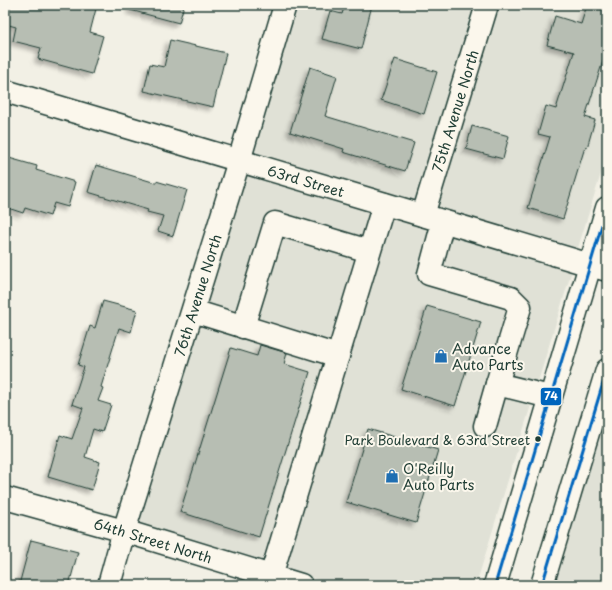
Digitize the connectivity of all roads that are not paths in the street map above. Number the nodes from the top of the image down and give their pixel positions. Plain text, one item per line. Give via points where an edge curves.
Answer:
1 (285, 5) edge
2 (487, 5) edge
3 (5, 91) edge
4 (239, 161) junction
5 (384, 204) junction
6 (607, 208) edge
7 (423, 216) junction
8 (443, 222) junction
9 (369, 251) junction
10 (598, 268) edge
11 (192, 311) junction
12 (243, 327) junction
13 (338, 356) junction
14 (607, 370) edge
15 (497, 384) junction
16 (550, 397) junction
17 (485, 426) dead end
18 (5, 498) edge
19 (124, 531) junction
20 (271, 576) junction
21 (109, 585) edge
22 (301, 585) edge
23 (495, 585) edge
24 (542, 585) edge

1 - 4 street, 76th Avenue North
2 - 7 street, 75th Avenue North
3 - 4 street, 63rd Street
4 - 5 street, 63rd Street
4 - 11 street, 76th Avenue North
5 - 7 street, 63rd Street
5 - 9 street
6 - 10 street
7 - 8 street, 63rd Street
8 - 10 street, 63rd Street
8 - 15 street via 429,274 511,298 520,307
9 - 12 street via 275,223
9 - 13 street
10 - 16 street
11 - 12 street
11 - 19 street, 76th Avenue North
12 - 13 street
13 - 20 street
14 - 24 street
15 - 16 street
15 - 17 street
16 - 23 street
18 - 19 street, 64th Street North
19 - 20 street, 64th Street North
19 - 21 street, 76th Avenue North
20 - 22 street, 64th Street North

